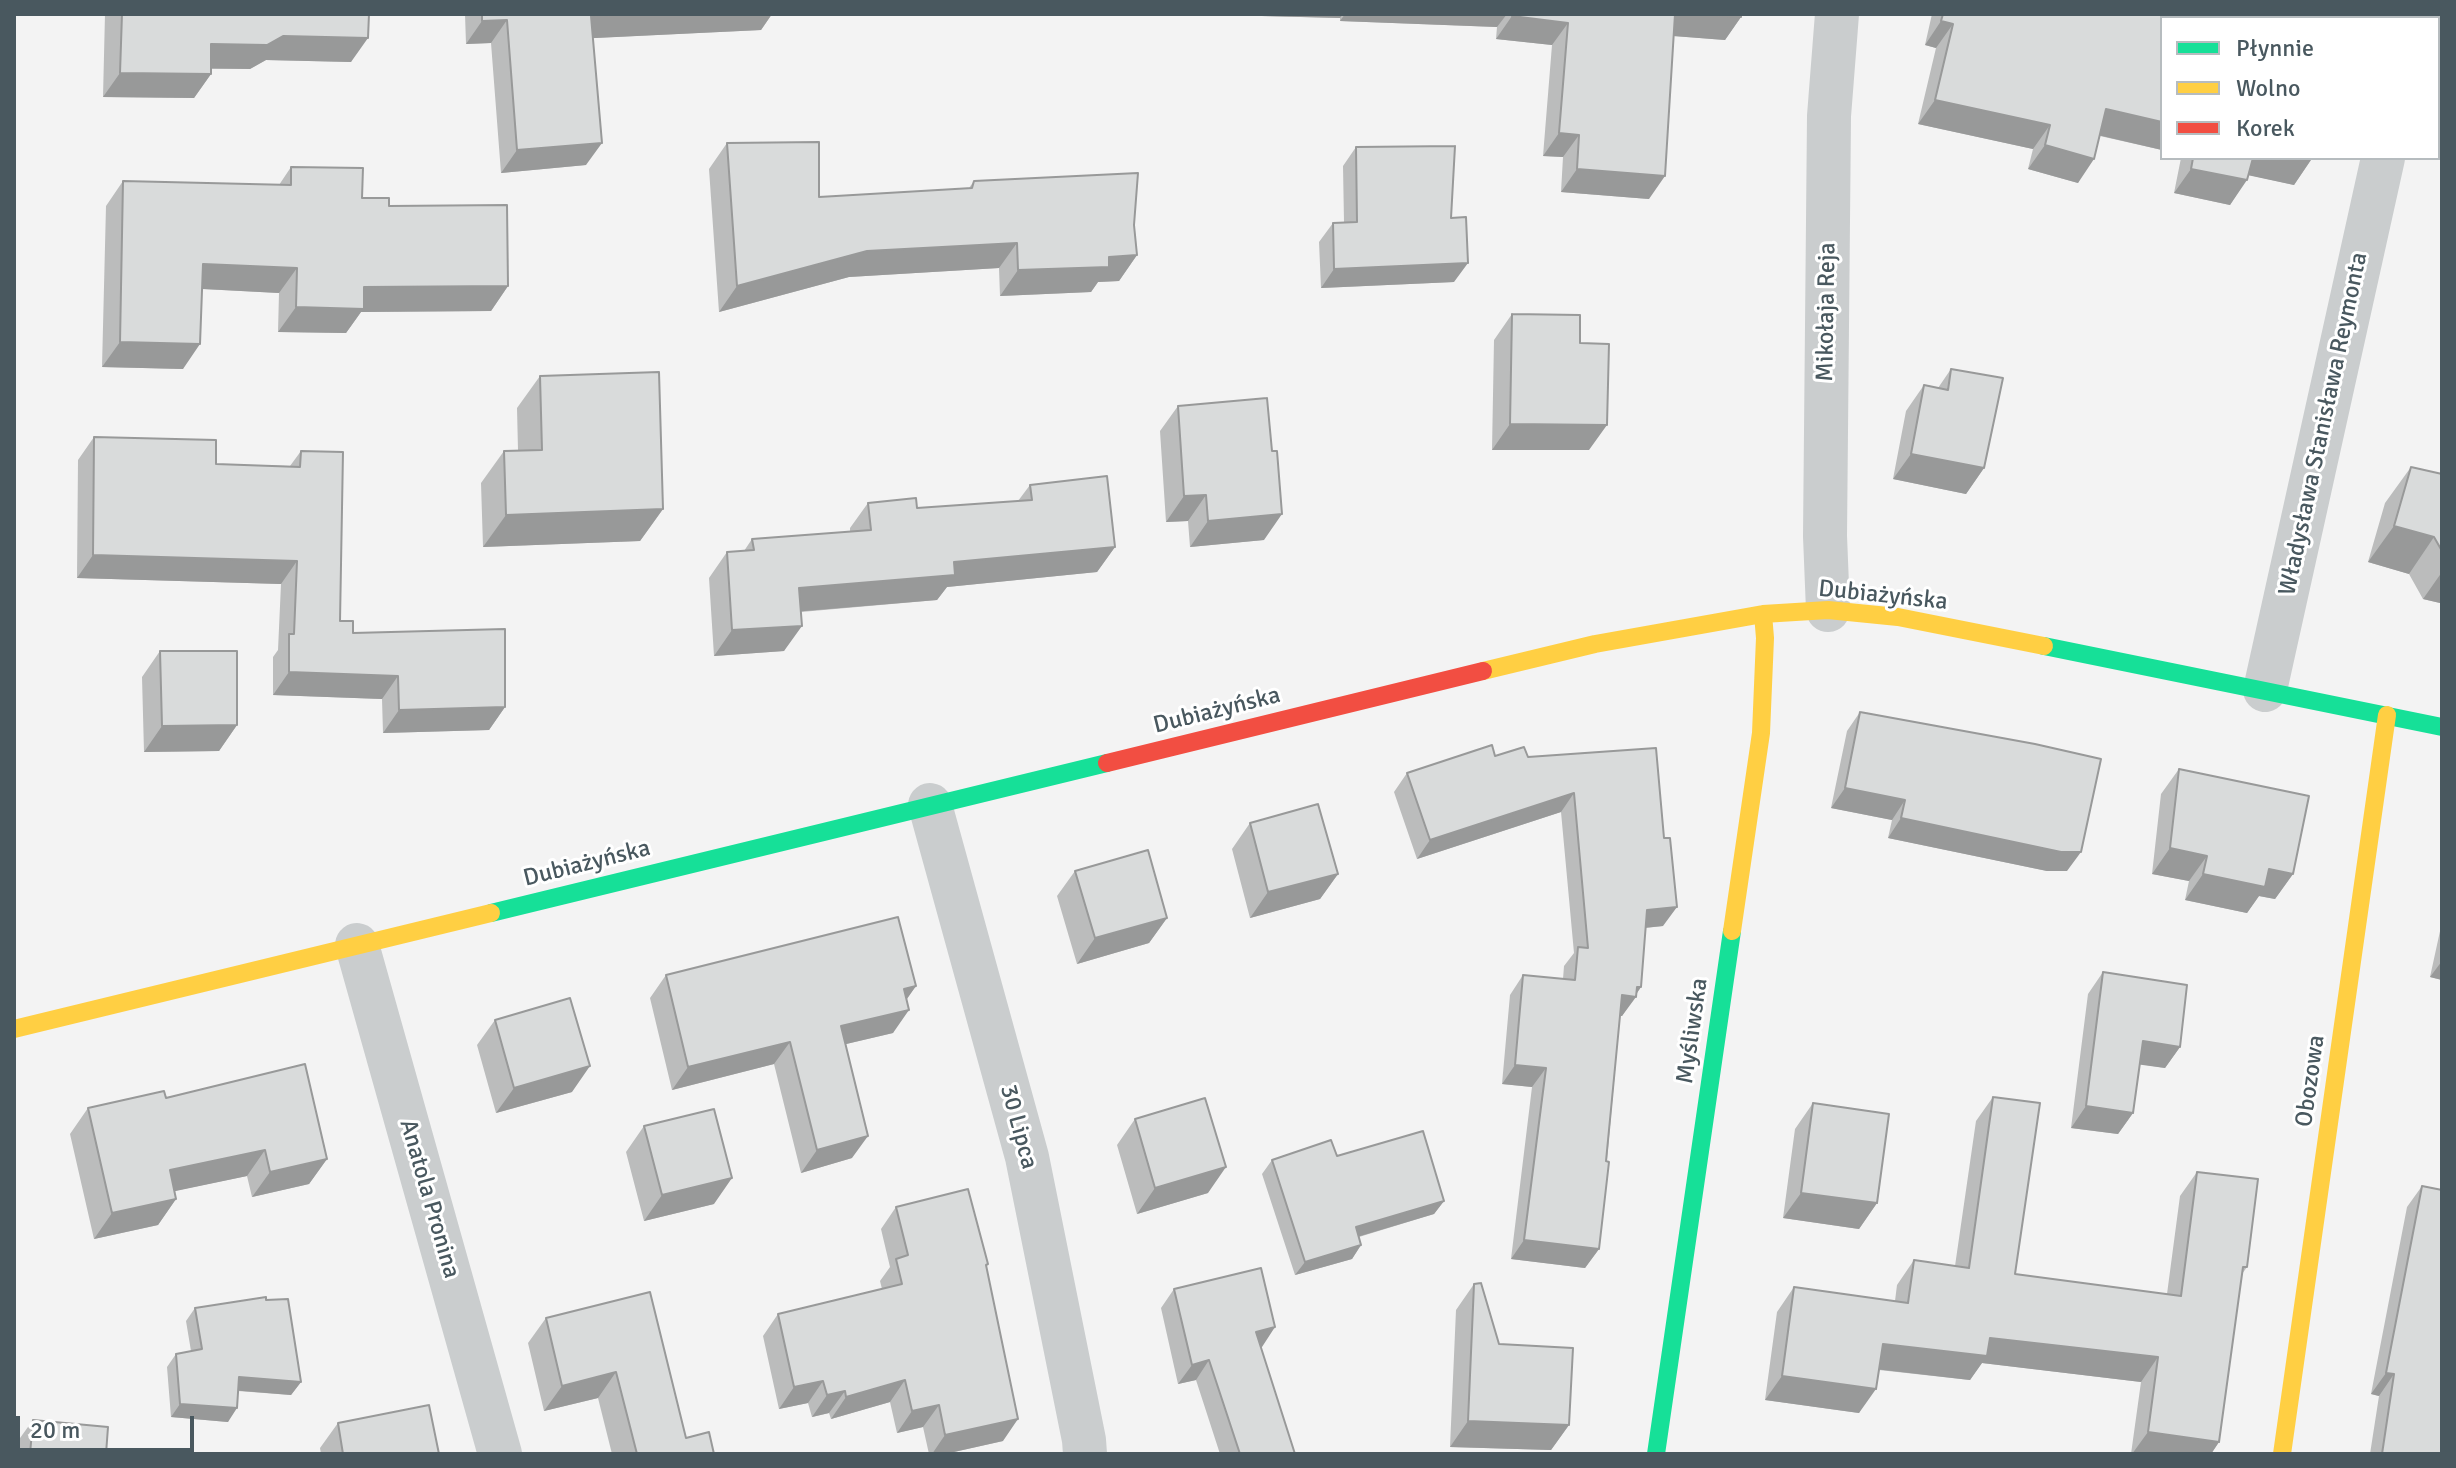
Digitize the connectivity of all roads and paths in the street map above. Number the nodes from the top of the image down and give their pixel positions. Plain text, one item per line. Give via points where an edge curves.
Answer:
1 (1837, 14) edge
2 (2383, 160) edge
3 (1828, 610) junction
4 (1763, 614) junction
5 (2265, 690) junction
6 (2387, 715) junction
7 (2442, 727) edge
8 (930, 805) junction
9 (357, 945) junction
10 (14, 1029) edge
11 (500, 1454) edge
12 (1085, 1454) edge
13 (1656, 1454) edge
14 (2282, 1454) edge

1 - 3 street, Mikołaja Reja via 1829,116
2 - 5 street, Władysława Stanisława Reymonta
3 - 4 street, Dubiażyńska
3 - 5 street, Dubiażyńska via 1898,617
4 - 8 street, Dubiażyńska via 1595,644
4 - 13 street, Myśliwska via 1761,733
5 - 6 street, Dubiażyńska
6 - 7 street, Dubiażyńska
6 - 14 street, Obozowa
8 - 9 street, Dubiażyńska
8 - 12 street, 30 Lipca via 1027,1157
9 - 10 street, Dubiażyńska
9 - 11 street, Anatola Pronina

